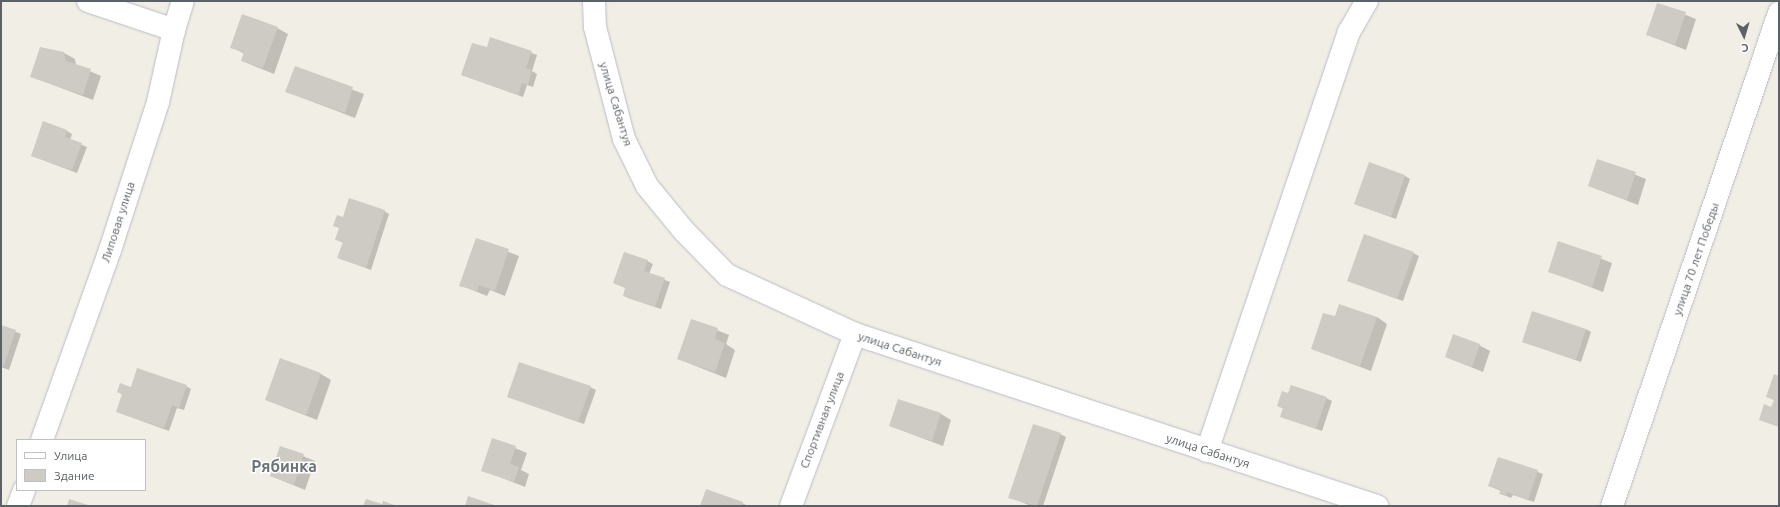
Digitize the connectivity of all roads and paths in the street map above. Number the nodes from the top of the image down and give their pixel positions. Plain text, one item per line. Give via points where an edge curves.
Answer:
1 (88, 1) edge
2 (183, 1) edge
3 (594, 1) edge
4 (1367, 1) edge
5 (1779, 13) edge
6 (174, 30) junction
7 (855, 334) junction
8 (42, 439) edge
9 (1207, 451) junction
10 (24, 491) edge
11 (18, 506) edge
12 (791, 506) edge
13 (1377, 506) edge
14 (1612, 506) edge

1 - 6 street
2 - 6 street, Липовая улица
3 - 7 street, улица Сабантуя via 595,27 605,73 624,139 647,186 684,231 727,275
4 - 9 street via 1349,32
5 - 14 street, улица 70 лет Победы
6 - 8 street, Липовая улица via 158,102 110,250
7 - 9 street, улица Сабантуя
7 - 12 street, Спортивная улица
9 - 13 street, улица Сабантуя
10 - 11 street

